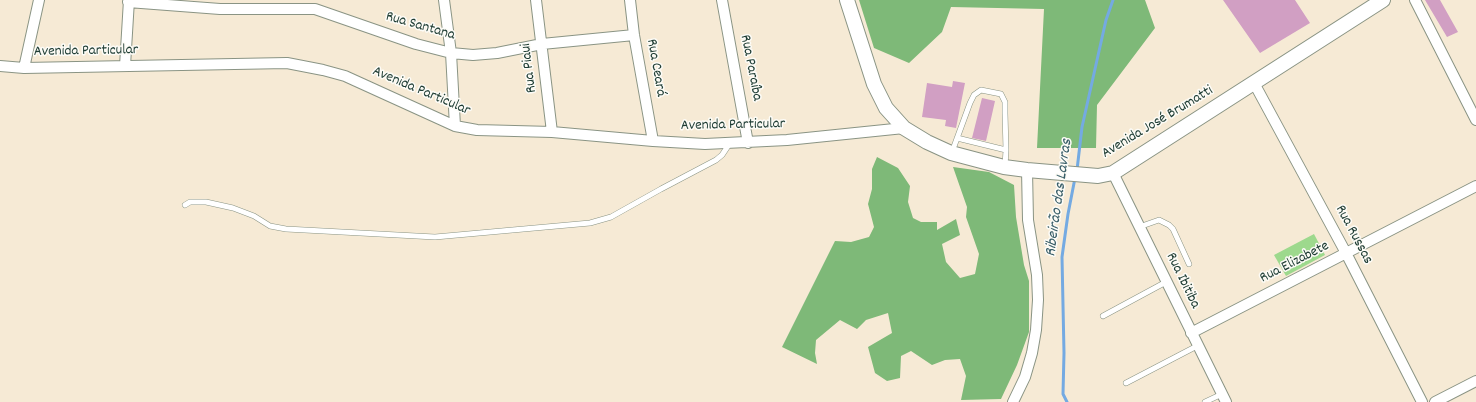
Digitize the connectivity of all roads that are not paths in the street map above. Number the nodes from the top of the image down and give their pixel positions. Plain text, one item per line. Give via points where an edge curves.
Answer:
1 (39, 0) edge
2 (444, 0) edge
3 (536, 0) edge
4 (630, 0) edge
5 (722, 0) edge
6 (847, 0) edge
7 (1415, 0) edge
8 (128, 1) edge
9 (1379, 1) edge
10 (221, 4) edge
11 (316, 4) edge
12 (634, 35) junction
13 (542, 44) junction
14 (451, 53) junction
15 (0, 66) edge
16 (125, 66) junction
17 (24, 68) junction
18 (1254, 83) junction
19 (1476, 120) edge
20 (455, 126) junction
21 (904, 128) junction
22 (552, 132) junction
23 (957, 138) junction
24 (652, 141) junction
25 (730, 143) junction
26 (748, 143) junction
27 (1006, 150) junction
28 (951, 153) junction
29 (1004, 167) junction
30 (1028, 170) junction
31 (1113, 173) junction
32 (1476, 186) edge
33 (185, 205) dead end
34 (1139, 227) junction
35 (1346, 253) junction
36 (1189, 264) dead end
37 (1166, 282) junction
38 (1103, 316) dead end
39 (1191, 333) junction
40 (1197, 346) junction
41 (1476, 381) edge
42 (1126, 383) dead end
43 (1224, 398) edge
44 (1013, 402) edge
45 (1205, 402) edge
46 (1422, 402) edge
47 (1435, 402) edge

1 - 17 street
2 - 14 street
3 - 13 street, Rua Piaui
4 - 12 street, Rua Ceará
5 - 26 street, Rua Paraíba
6 - 21 main road, Avenida José Brumatti via 874,84 886,108
7 - 19 street
8 - 10 street, Rua Santana
8 - 16 street
9 - 18 main road, Avenida José Brumatti
10 - 11 street, Rua Santana
11 - 14 street, Rua Santana via 416,44
12 - 13 street, Rua Santana
12 - 24 street, Rua Ceará
13 - 14 street, Rua Santana via 497,53
13 - 22 street, Rua Piaui
14 - 20 street
15 - 17 street, Avenida Particular
16 - 17 street, Avenida Particular
16 - 20 street, Avenida Particular via 287,64 323,70 345,76
18 - 31 main road, Avenida José Brumatti
18 - 35 street, Rua Russas
20 - 22 street, Avenida Particular via 477,130
21 - 26 street, Avenida Particular
21 - 28 main road, Avenida José Brumatti
22 - 24 street, Avenida Particular
23 - 27 lane
23 - 27 lane via 974,95 981,90 1001,94 1005,102
23 - 28 lane
24 - 25 street, Avenida Particular
25 - 26 street, Avenida Particular
25 - 33 lane via 716,160 611,217 590,224 435,236 286,229 270,226 233,208 206,202 190,202
27 - 29 lane
28 - 29 main road, Avenida José Brumatti
29 - 30 main road, Avenida José Brumatti
30 - 31 main road, Avenida José Brumatti via 1098,176
30 - 44 street via 1028,220 1037,275 1038,308 1032,353 1025,377
31 - 34 street, Rua Ibitiba
32 - 35 street, Rua Elizabete
34 - 36 lane via 1159,220 1170,225
34 - 37 street, Rua Ibitiba
35 - 39 street, Rua Elizabete
35 - 46 street, Rua Russas
37 - 38 lane
37 - 39 street, Rua Ibitiba
39 - 40 street, Rua Ibitiba
40 - 42 lane
40 - 43 street, Rua Ibitiba
41 - 47 street
43 - 45 lane

